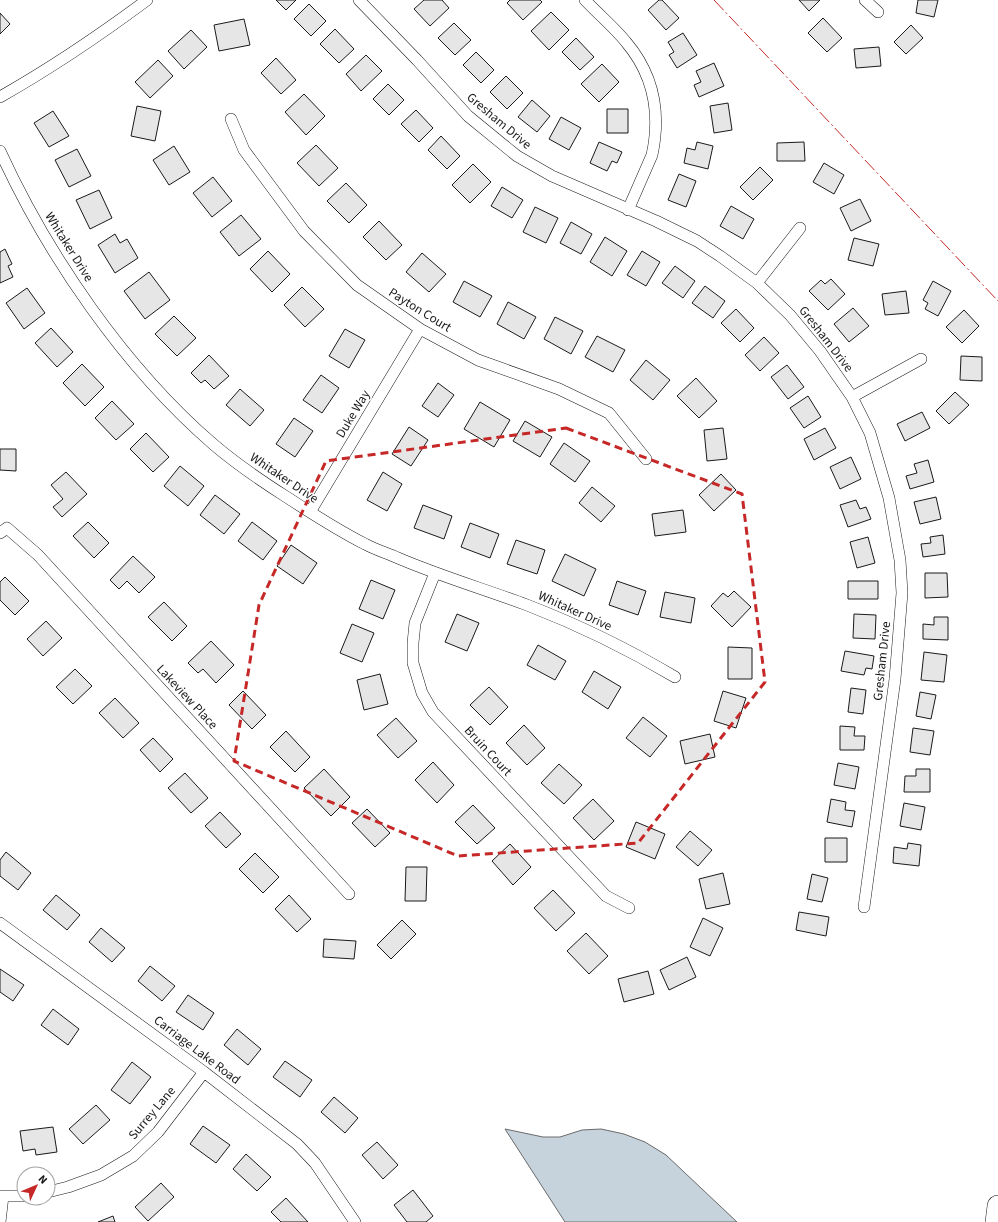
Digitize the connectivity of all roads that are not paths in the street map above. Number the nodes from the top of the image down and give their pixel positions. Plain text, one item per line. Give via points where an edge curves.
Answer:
1 (147, 0) edge
2 (359, 0) edge
3 (585, 0) edge
4 (866, 0) edge
5 (878, 12) dead end
6 (0, 97) edge
7 (230, 119) dead end
8 (0, 151) edge
9 (628, 210) junction
10 (800, 228) dead end
11 (756, 283) junction
12 (420, 329) junction
13 (920, 359) dead end
14 (852, 397) junction
15 (646, 459) dead end
16 (310, 512) junction
17 (0, 533) edge
18 (435, 573) junction
19 (675, 677) dead end
20 (349, 894) dead end
21 (864, 907) dead end
22 (629, 908) dead end
23 (0, 924) edge
24 (204, 1072) junction
25 (56, 1190) edge
26 (1, 1196) edge
27 (16, 1196) edge
28 (998, 1206) edge
29 (0, 1222) edge
30 (355, 1222) edge
31 (996, 1222) edge

1 - 6 street via 56,64
2 - 9 street, Gresham Drive via 468,116 517,156 552,176
3 - 9 street via 635,53 645,69 654,95 654,146
4 - 5 street
7 - 12 street, Payton Court via 244,150 304,231 357,285
8 - 16 street, Whitaker Drive via 32,214 64,268 139,368 214,445 256,477
9 - 11 street, Gresham Drive via 697,241
10 - 11 street
11 - 14 street, Gresham Drive via 790,315 820,351
12 - 15 street, Payton Court via 478,360 559,389 609,413
12 - 16 street, Duke Way
13 - 14 street
14 - 21 street, Gresham Drive via 870,433 889,498 900,560 902,594 895,679
16 - 18 street, Whitaker Drive via 366,545
17 - 20 street, Lakeview Place via 6,528 38,555
18 - 19 street, Whitaker Drive via 528,605 595,634
18 - 22 street, Bruin Court via 415,623 413,662 422,693 433,712 606,896
23 - 24 street, Carriage Lake Road
24 - 25 street, Surrey Lane via 158,1132 133,1156 101,1175
24 - 30 street, Carriage Lake Road via 297,1144 315,1163
26 - 27 street
26 - 29 street
28 - 31 highway

